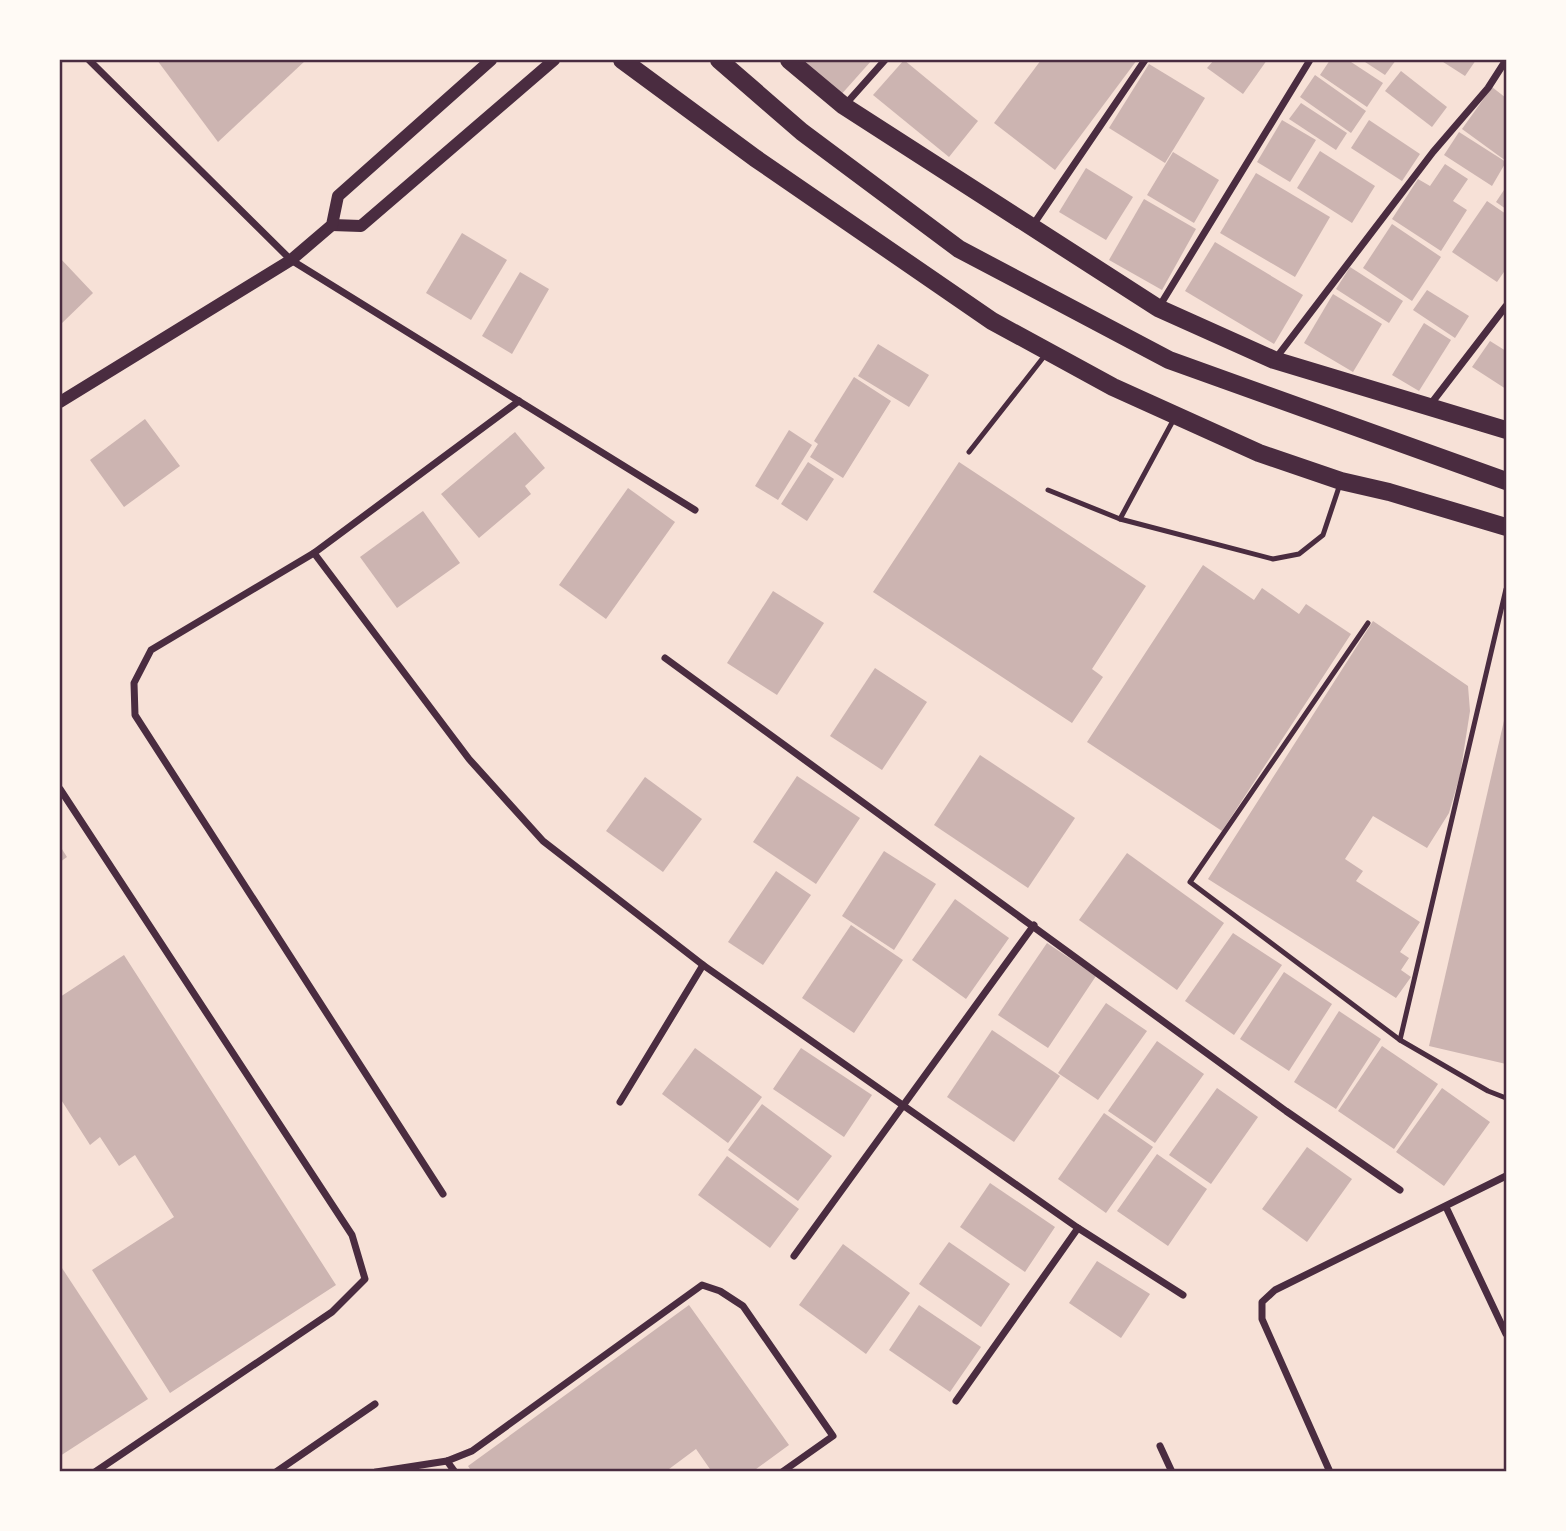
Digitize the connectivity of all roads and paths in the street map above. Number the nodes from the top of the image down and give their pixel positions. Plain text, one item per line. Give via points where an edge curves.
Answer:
1 (89, 60) edge
2 (491, 60) edge
3 (554, 60) edge
4 (622, 60) edge
5 (719, 60) edge
6 (789, 60) edge
7 (885, 60) edge
8 (1145, 60) edge
9 (1310, 60) edge
10 (1507, 60) edge
11 (844, 106) junction
12 (332, 225) junction
13 (1033, 225) junction
14 (291, 260) junction
15 (1507, 306) edge
16 (1158, 308) junction
17 (1048, 352) junction
18 (1274, 360) junction
19 (519, 401) junction
20 (60, 402) edge
21 (1427, 408) junction
22 (1176, 415) junction
23 (1507, 430) edge
24 (969, 452) dead end
25 (1341, 481) junction
26 (1507, 481) edge
27 (1048, 491) dead end
28 (695, 510) dead end
29 (1119, 519) junction
30 (1507, 527) edge
31 (314, 553) junction
32 (1507, 589) edge
33 (1368, 623) dead end
34 (665, 658) dead end
35 (60, 789) edge
36 (1034, 925) junction
37 (703, 965) junction
38 (1400, 1040) junction
39 (1507, 1098) edge
40 (620, 1102) dead end
41 (902, 1106) junction
42 (1507, 1176) edge
43 (1400, 1190) dead end
44 (443, 1194) dead end
45 (1446, 1208) junction
46 (1077, 1228) junction
47 (794, 1256) dead end
48 (1183, 1295) dead end
49 (1507, 1334) edge
50 (956, 1401) dead end
51 (375, 1404) dead end
52 (1160, 1446) dead end
53 (447, 1461) junction
54 (95, 1472) edge
55 (276, 1472) edge
56 (376, 1472) edge
57 (455, 1472) edge
58 (782, 1472) edge
59 (1172, 1472) edge
60 (1330, 1472) edge

1 - 14 street
2 - 12 street via 338,196
3 - 12 street via 361,226
4 - 17 main road via 822,205 992,321
5 - 26 main road via 802,132 959,249 1169,360
6 - 11 main road
7 - 11 street
8 - 13 street
9 - 16 street
10 - 18 street
11 - 13 main road
12 - 14 street
13 - 16 main road
14 - 19 street
14 - 20 street
15 - 21 street
16 - 18 main road
17 - 22 main road
17 - 24 lane
18 - 21 main road
19 - 28 street
19 - 31 street
21 - 23 main road
22 - 25 main road via 1259,453
22 - 29 lane
25 - 29 lane via 1323,535 1299,554 1273,559
25 - 30 main road
27 - 29 lane
31 - 37 street via 469,758 543,841
31 - 44 street via 151,650 134,683 135,715
32 - 38 lane
33 - 38 lane via 1190,882
34 - 36 street
35 - 54 street via 352,1235 365,1279 332,1312
36 - 41 street
36 - 43 street
37 - 40 street
37 - 41 street
38 - 39 lane
41 - 46 street
41 - 47 street
42 - 45 street
45 - 49 street
45 - 60 street via 1275,1290 1262,1302 1262,1319
46 - 48 street
46 - 50 street
51 - 55 street
52 - 59 street
53 - 56 street
53 - 57 street
53 - 58 street via 472,1451 702,1285 743,1306 833,1436

